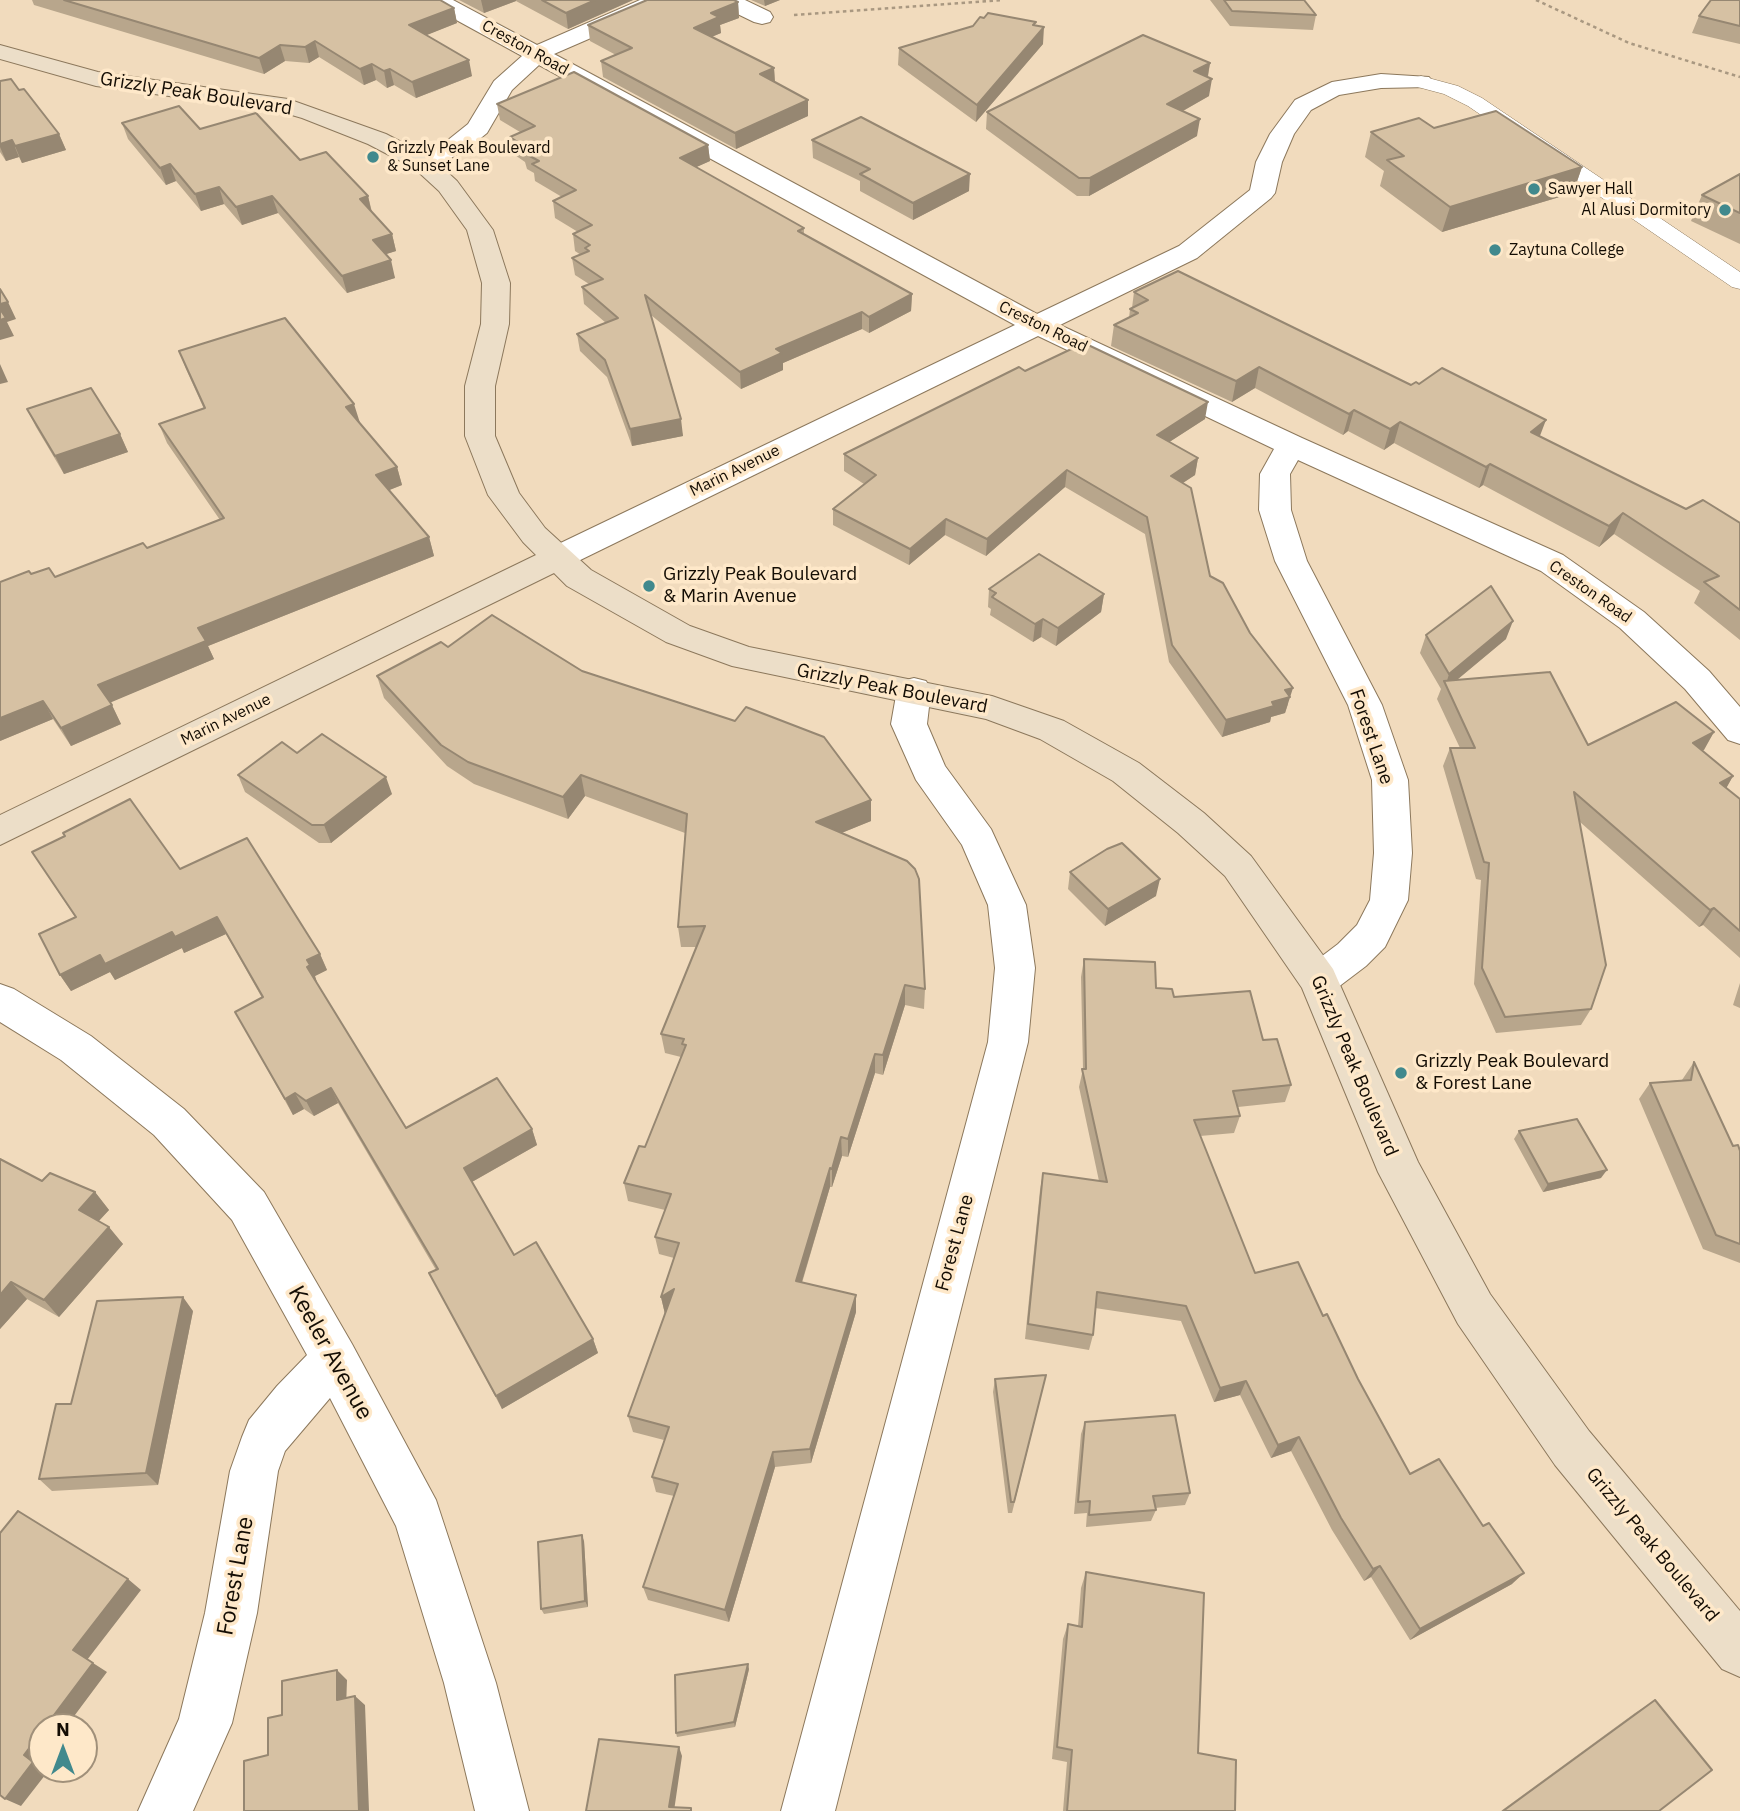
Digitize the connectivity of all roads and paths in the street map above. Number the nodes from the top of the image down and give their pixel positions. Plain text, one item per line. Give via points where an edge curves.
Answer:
1 (437, 0) edge
2 (659, 0) edge
3 (727, 0) edge
4 (1002, 0) edge
5 (1536, 0) edge
6 (762, 17) joint
7 (0, 52) edge
8 (537, 55) junction
9 (1740, 77) edge
10 (1420, 82) joint
11 (423, 163) junction
12 (1740, 282) edge
13 (1036, 324) junction
14 (1291, 445) junction
15 (557, 558) junction
16 (914, 690) junction
17 (1740, 731) edge
18 (0, 831) edge
19 (1320, 980) junction
20 (0, 1001) edge
21 (335, 1360) junction
22 (1740, 1651) edge
23 (165, 1811) edge
24 (502, 1811) edge
25 (808, 1811) edge

1 - 8 street, Creston Road
2 - 8 street
3 - 6 street
4 - 6 path
5 - 9 path via 1629,43
7 - 11 street, Grizzly Peak Boulevard via 96,79 280,104 377,139
8 - 11 street via 502,86 478,128
8 - 13 street, Creston Road
10 - 12 lane via 1475,102
10 - 13 street, Marin Avenue via 1381,81 1332,89 1303,106 1282,134 1262,193 1188,252
11 - 15 street, Grizzly Peak Boulevard via 448,186 480,230 496,283 495,324 480,386 480,436 504,495
13 - 14 street, Creston Road
13 - 15 street, Marin Avenue
14 - 17 street, Creston Road via 1552,563 1632,620 1697,680
14 - 19 street, Forest Lane via 1275,474 1275,510 1292,561 1365,705 1390,780 1394,853 1389,900 1371,936
15 - 16 street, Grizzly Peak Boulevard via 579,578 678,634 744,658
15 - 18 street, Marin Avenue
16 - 19 street, Grizzly Peak Boulevard via 992,708 1052,730 1126,772 1238,866
16 - 25 street, Forest Lane via 909,724 929,771 978,839 1007,905 1015,968 1008,1042
19 - 22 street, Grizzly Peak Boulevard via 1400,1172 1474,1309 1572,1448
20 - 21 street, Keeler Avenue via 76,1048 178,1131 248,1206
21 - 23 street, Forest Lane via 266,1437 254,1471 231,1613 205,1723
21 - 24 street, Keeler Avenue via 418,1518 470,1684

